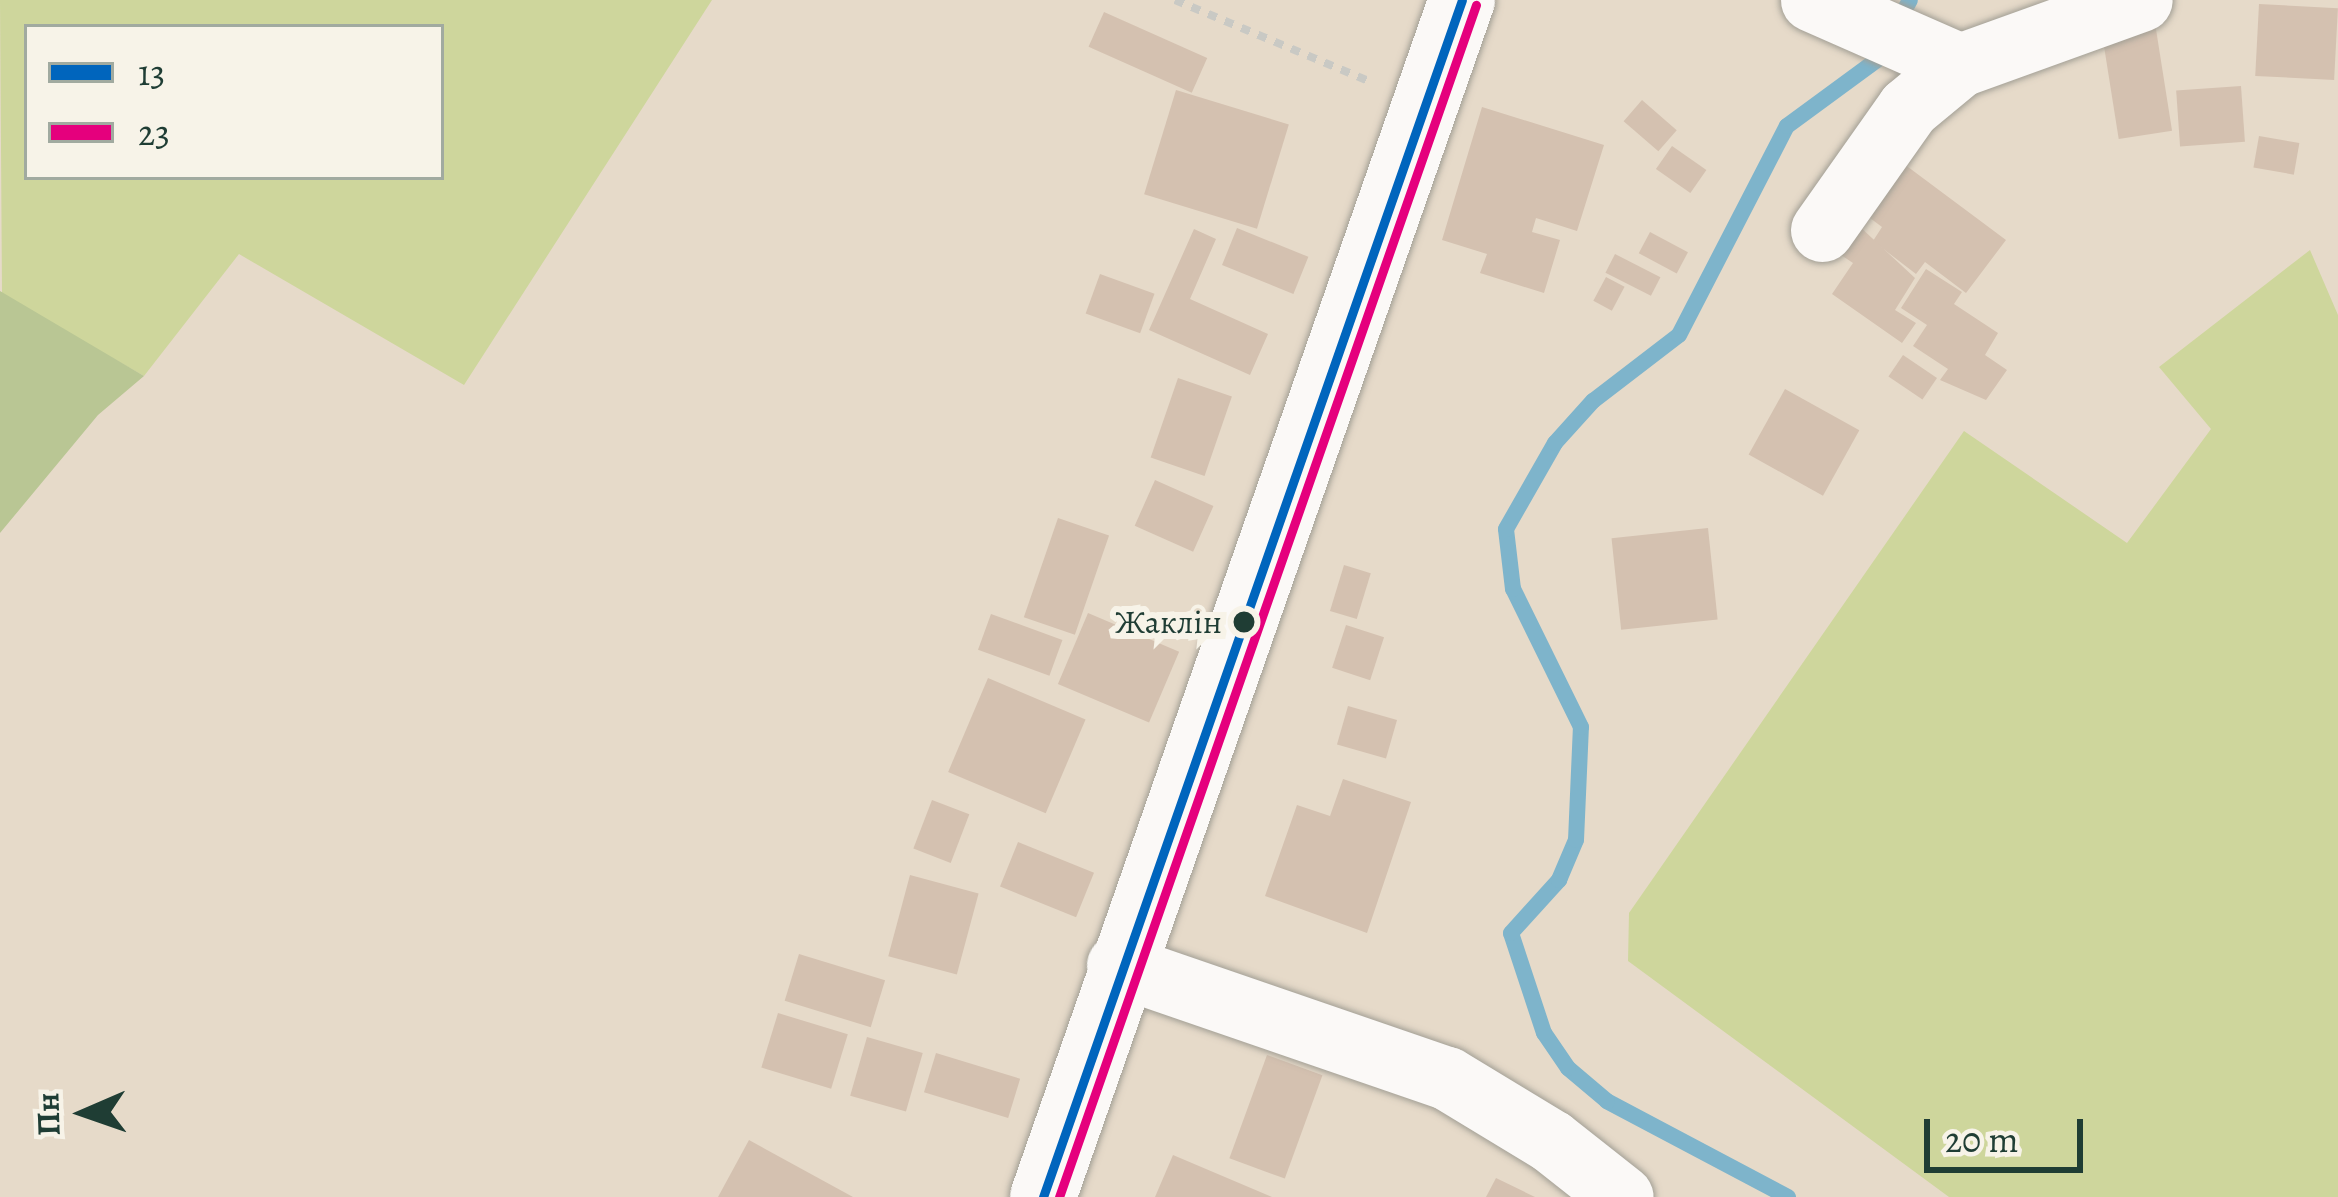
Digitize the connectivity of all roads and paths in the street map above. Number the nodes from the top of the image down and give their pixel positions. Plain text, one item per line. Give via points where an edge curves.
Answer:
1 (1175, 0) edge
2 (1462, 0) edge
3 (1812, 0) edge
4 (2141, 0) edge
5 (1915, 47) junction
6 (1424, 104) junction
7 (1822, 230) dead end
8 (1118, 965) junction
9 (1043, 1197) edge
10 (1622, 1197) edge

1 - 6 path
2 - 6 main road
3 - 5 street
4 - 5 street
5 - 7 street via 1907,108
6 - 8 main road
8 - 9 main road
8 - 10 street via 1447,1078

